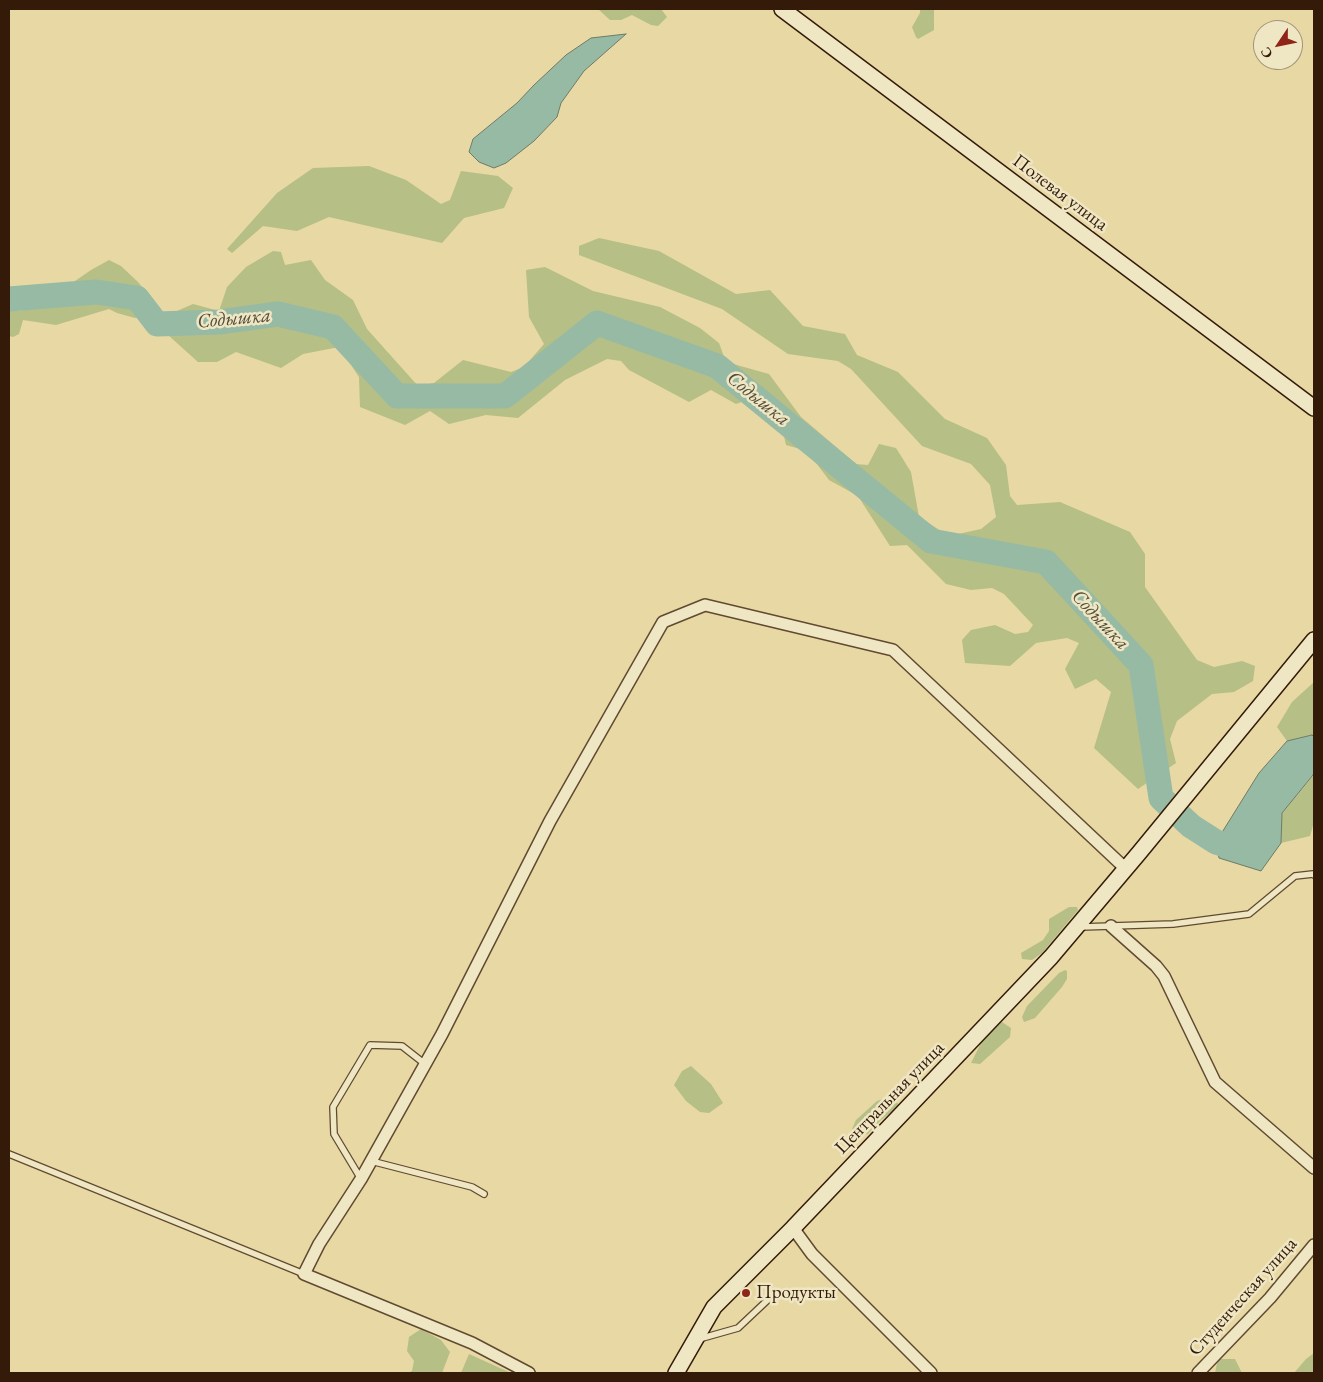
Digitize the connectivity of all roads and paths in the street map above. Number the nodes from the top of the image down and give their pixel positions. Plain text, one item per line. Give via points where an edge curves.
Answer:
1 (782, 9) edge
2 (1314, 408) edge
3 (1314, 640) edge
4 (1126, 869) junction
5 (1314, 875) edge
6 (1111, 926) junction
7 (1077, 927) junction
8 (425, 1064) junction
9 (9, 1154) edge
10 (371, 1161) junction
11 (1314, 1168) edge
12 (361, 1179) junction
13 (484, 1194) dead end
14 (793, 1228) junction
15 (1314, 1245) edge
16 (304, 1274) junction
17 (773, 1295) dead end
18 (695, 1340) junction
19 (529, 1373) edge
20 (676, 1373) edge
21 (931, 1373) edge
22 (1198, 1373) edge

1 - 2 street, Полевая улица
3 - 4 street, Центральная улица
4 - 7 street, Центральная улица
4 - 8 street via 894,650 705,605 663,622 550,821
5 - 6 lane via 1295,876 1249,914 1173,924
6 - 7 lane
6 - 11 street via 1164,976 1215,1082
7 - 14 street, Центральная улица
8 - 10 street
8 - 12 lane via 402,1046 370,1045 333,1107 334,1134
9 - 16 lane
10 - 12 street
10 - 13 lane via 472,1187
12 - 16 street via 319,1244
14 - 18 street, Центральная улица via 714,1307
14 - 21 street via 812,1254
15 - 22 street, Студенческая улица via 1270,1298
16 - 19 street via 472,1342
17 - 18 lane via 738,1328
18 - 20 street, Центральная улица

